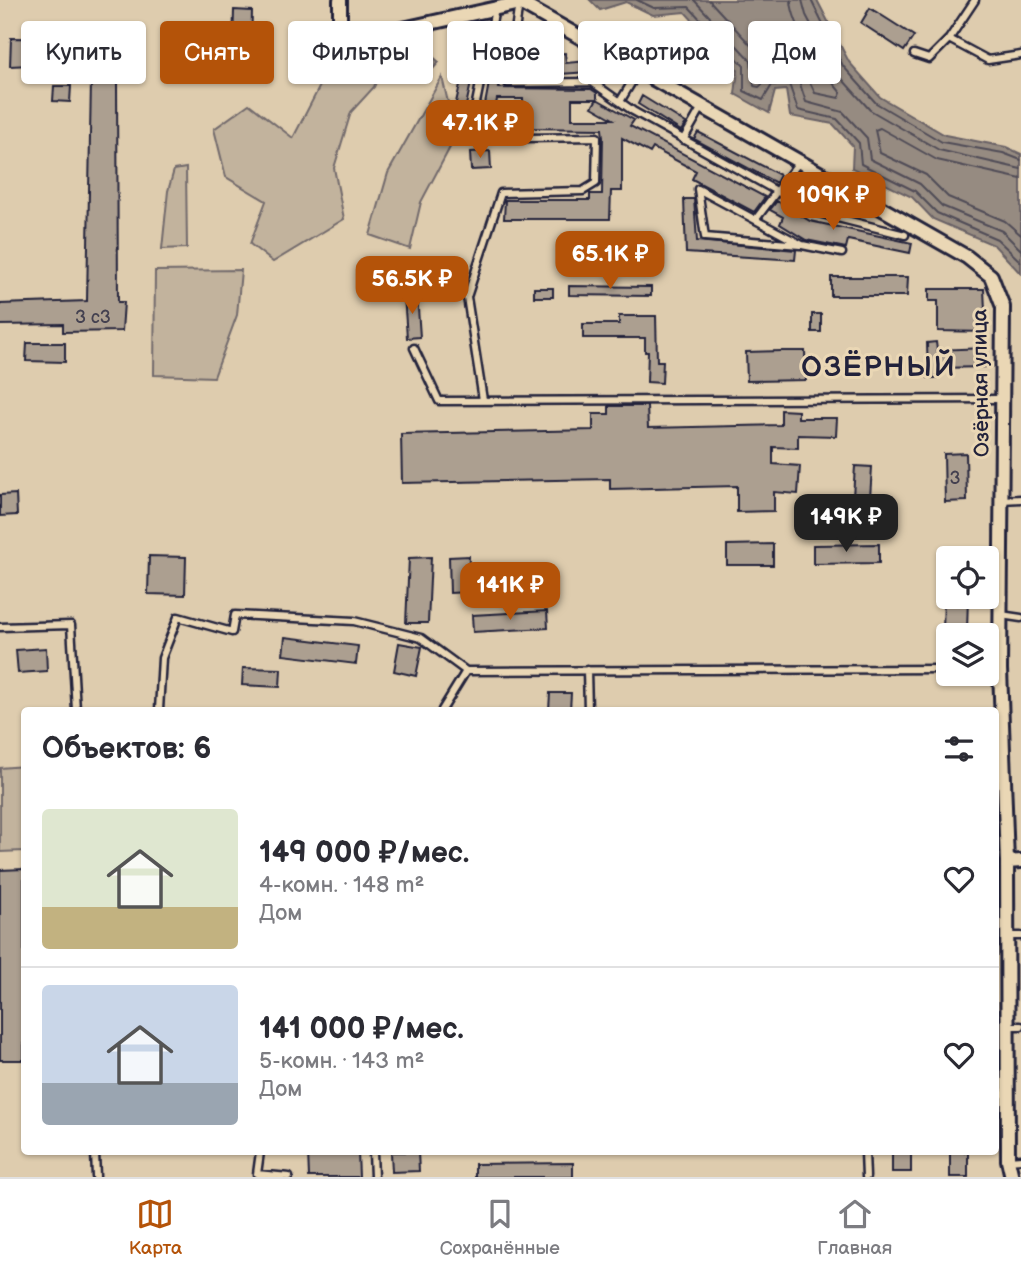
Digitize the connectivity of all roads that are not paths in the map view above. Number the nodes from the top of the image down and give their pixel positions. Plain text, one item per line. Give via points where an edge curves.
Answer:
1 (340, 0) edge
2 (975, 0) edge
3 (517, 2) edge
4 (495, 7) junction
5 (578, 36) edge
6 (948, 40) junction
7 (914, 54) dead end
8 (1021, 55) edge
9 (631, 84) edge
10 (663, 84) edge
11 (621, 100) junction
12 (702, 107) junction
13 (473, 118) dead end
14 (527, 138) dead end
15 (684, 140) junction
16 (799, 162) junction
17 (774, 192) junction
18 (891, 214) junction
19 (756, 219) junction
20 (877, 227) junction
21 (905, 235) dead end
22 (802, 245) junction
23 (842, 253) dead end
24 (414, 348) dead end
25 (1002, 399) junction
26 (483, 400) junction
27 (1021, 499) edge
28 (1001, 500) junction
29 (1001, 615) junction
30 (1021, 618) edge
31 (0, 627) edge
32 (999, 630) edge
33 (936, 669) edge
34 (587, 670) junction
35 (466, 671) junction
36 (995, 686) edge
37 (76, 707) edge
38 (159, 707) edge
39 (444, 707) edge
40 (589, 707) edge
41 (997, 707) edge
42 (999, 731) edge
43 (1021, 861) edge
44 (1001, 862) edge
45 (1007, 936) junction
46 (1021, 936) edge
47 (1014, 1026) edge
48 (95, 1155) edge
49 (260, 1155) edge
50 (373, 1155) edge
51 (865, 1155) edge
52 (1015, 1159) edge
53 (96, 1177) edge
54 (289, 1177) edge
55 (374, 1177) edge
56 (866, 1177) edge
57 (1012, 1177) edge

1 - 4 street via 340,43
2 - 6 lane
3 - 4 street
3 - 5 street, Озёрная улица
3 - 11 lane via 508,83 593,82
4 - 13 lane
6 - 7 lane via 929,59
6 - 8 lane via 988,60
9 - 11 lane
10 - 12 street, Озёрная улица
11 - 15 lane
12 - 15 lane
12 - 16 street, Озёрная улица
14 - 26 lane via 597,138 596,183 583,191 501,193 467,297
15 - 17 lane
16 - 17 lane
16 - 18 street, Озёрная улица
17 - 19 lane
17 - 20 lane via 814,212
18 - 20 lane
18 - 25 street, Озёрная улица via 967,257 991,276 1003,307
19 - 22 lane
19 - 22 lane via 698,189 705,237
20 - 21 lane
22 - 23 lane
24 - 26 lane via 439,401
25 - 26 lane
25 - 28 street, Озёрная улица
27 - 28 lane
28 - 29 street, Озёрная улица
29 - 30 lane
29 - 32 street, Озёрная улица
31 - 37 lane via 71,625
33 - 34 lane
34 - 35 lane
34 - 40 lane
35 - 38 lane via 421,638 354,621 235,615 232,632 178,617 162,658
35 - 39 lane
36 - 41 street, Озёрная улица
42 - 44 street, Озёрная улица
43 - 44 street
44 - 45 street, Озёрная улица
45 - 46 lane
45 - 47 street, Озёрная улица
47 - 52 street, Озёрная улица
48 - 53 lane
49 - 54 lane via 257,1174
50 - 55 lane
51 - 56 lane
52 - 57 street, Озёрная улица

